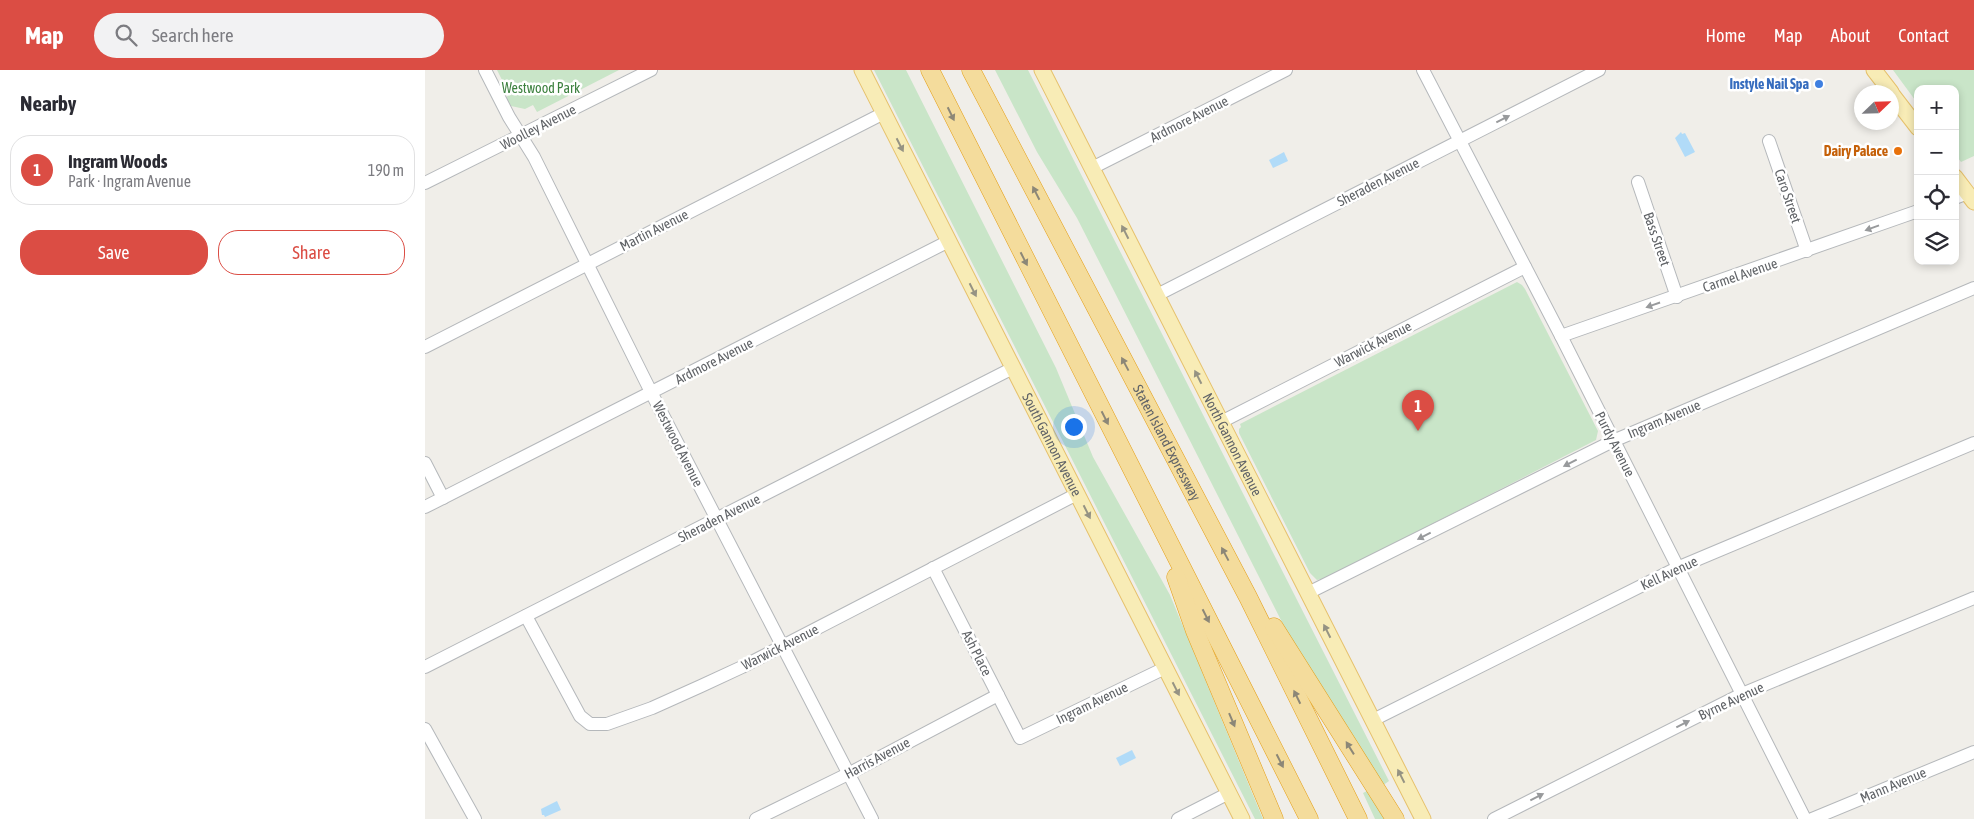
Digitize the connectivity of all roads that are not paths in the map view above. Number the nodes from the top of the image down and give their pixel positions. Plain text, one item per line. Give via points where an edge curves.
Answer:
1 (485, 70) edge
2 (651, 70) edge
3 (862, 70) edge
4 (930, 70) edge
5 (971, 70) edge
6 (1042, 70) edge
7 (1286, 70) edge
8 (1423, 70) edge
9 (1599, 70) edge
10 (1874, 70) edge
11 (1885, 85) edge
12 (1899, 103) edge
13 (884, 113) junction
14 (1914, 123) edge
15 (521, 136) junction
16 (1769, 140) dead end
17 (1459, 141) junction
18 (1092, 168) junction
19 (1638, 182) dead end
20 (425, 183) edge
21 (1959, 185) edge
22 (1966, 198) edge
23 (1914, 212) edge
24 (949, 241) junction
25 (1807, 251) junction
26 (588, 264) junction
27 (1525, 267) junction
28 (1974, 288) edge
29 (1157, 295) junction
30 (1677, 296) junction
31 (1561, 336) junction
32 (425, 347) edge
33 (1013, 368) junction
34 (651, 392) junction
35 (1221, 422) junction
36 (1613, 441) junction
37 (1974, 444) edge
38 (425, 463) edge
39 (1077, 494) junction
40 (443, 498) junction
41 (425, 507) edge
42 (1152, 511) junction
43 (717, 519) junction
44 (933, 568) junction
45 (1677, 568) junction
46 (1308, 593) junction
47 (1248, 597) junction
48 (1974, 598) edge
49 (526, 616) junction
50 (781, 646) junction
51 (425, 667) edge
52 (1165, 668) junction
53 (1742, 694) junction
54 (998, 695) junction
55 (1373, 720) junction
56 (425, 729) edge
57 (1019, 738) joint
58 (1974, 752) edge
59 (849, 773) junction
60 (1229, 793) junction
61 (475, 819) edge
62 (756, 819) edge
63 (872, 819) edge
64 (1178, 819) edge
65 (1242, 819) edge
66 (1274, 819) edge
67 (1309, 819) edge
68 (1358, 819) edge
69 (1395, 819) edge
70 (1423, 819) edge
71 (1494, 819) edge
72 (1805, 819) edge
73 (1812, 819) edge

1 - 15 street, Westwood Avenue
2 - 15 street, Woolley Avenue
3 - 13 main road, South Gannon Avenue
4 -> 42 highway
47 -> 5 highway, Staten Island Expressway
6 - 18 main road, North Gannon Avenue
7 - 18 street, Ardmore Avenue
8 - 17 street, Purdy Avenue
17 -> 9 street, Sheraden Avenue
10 - 11 main road
12 - 14 main road
13 -> 24 main road, South Gannon Avenue
13 - 26 street, Martin Avenue
15 - 20 street, Woolley Avenue
15 - 26 street, Westwood Avenue
16 - 25 street, Caro Street
17 - 27 street, Purdy Avenue
17 - 29 street, Sheraden Avenue
29 -> 18 main road, North Gannon Avenue
19 - 30 street, Bass Street
21 - 22 main road
23 -> 25 street, Carmel Avenue
24 -> 33 main road, South Gannon Avenue
24 - 34 street, Ardmore Avenue
25 - 30 street, Carmel Avenue
26 - 32 street, Martin Avenue
26 - 34 street, Westwood Avenue
27 - 31 street, Purdy Avenue
27 - 35 street, Warwick Avenue
28 - 36 street, Ingram Avenue
35 -> 29 main road, North Gannon Avenue
30 -> 31 street, Carmel Avenue
31 - 36 street, Purdy Avenue
33 - 39 main road, South Gannon Avenue
33 - 43 street, Sheraden Avenue
34 - 40 street, Ardmore Avenue
34 - 43 street, Westwood Avenue
35 - 46 main road, North Gannon Avenue
36 - 45 street, Purdy Avenue
36 -> 46 street, Ingram Avenue
37 - 45 street, Kell Avenue
38 - 40 street
39 - 44 street, Warwick Avenue
39 -> 52 main road, South Gannon Avenue
40 - 41 street, Ardmore Avenue
42 -> 66 highway via 1195,631
42 -> 67 highway
43 - 49 street, Sheraden Avenue
43 - 50 street, Westwood Avenue
44 - 50 street, Warwick Avenue
44 - 54 street, Ash Place
45 - 53 street, Purdy Avenue
45 - 55 street, Kell Avenue
55 -> 46 main road, North Gannon Avenue
68 -> 47 highway, Staten Island Expressway
69 -> 47 highway via 1275,628
48 - 53 street, Byrne Avenue
49 - 50 street, Warwick Avenue via 580,716 595,725 652,708
49 - 51 street, Sheraden Avenue
50 - 59 street, Westwood Avenue
52 - 57 street, Ingram Avenue
52 -> 60 main road, South Gannon Avenue
71 -> 53 street, Byrne Avenue
53 - 72 street, Purdy Avenue
54 - 57 street, Ash Place
54 - 59 street, Harris Avenue
70 -> 55 main road, North Gannon Avenue
56 - 61 street
58 - 73 street, Mann Avenue
59 - 62 street, Harris Avenue
59 - 63 street, Westwood Avenue
60 - 64 street
60 - 65 main road, South Gannon Avenue

